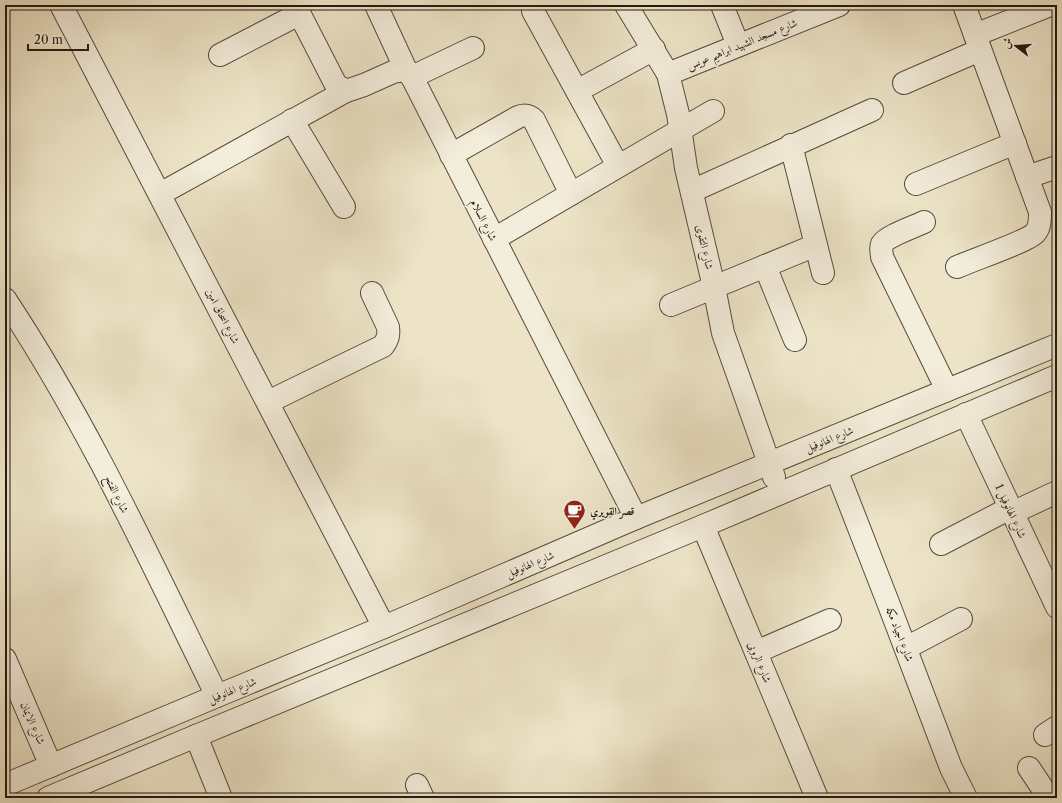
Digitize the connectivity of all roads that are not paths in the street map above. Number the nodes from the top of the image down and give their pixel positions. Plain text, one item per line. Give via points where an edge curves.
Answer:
1 (61, 5) edge
2 (376, 5) edge
3 (626, 5) edge
4 (722, 5) edge
5 (839, 5) edge
6 (964, 5) edge
7 (1050, 5) edge
8 (297, 9) edge
9 (533, 12) dead end
10 (978, 42) junction
11 (738, 45) junction
12 (473, 48) dead end
13 (654, 49) junction
14 (220, 55) dead end
15 (409, 73) junction
16 (668, 74) junction
17 (904, 83) dead end
18 (346, 91) junction
19 (577, 91) junction
20 (872, 110) dead end
21 (714, 111) dead end
22 (292, 120) junction
23 (681, 130) junction
24 (1015, 143) junction
25 (790, 145) junction
26 (451, 155) junction
27 (618, 166) junction
28 (1057, 167) edge
29 (1027, 177) junction
30 (916, 184) dead end
31 (692, 191) junction
32 (160, 194) junction
33 (571, 194) junction
34 (344, 207) dead end
35 (924, 222) dead end
36 (494, 239) junction
37 (816, 245) junction
38 (765, 266) junction
39 (957, 267) dead end
40 (823, 273) dead end
41 (714, 287) junction
42 (372, 293) dead end
43 (5, 299) edge
44 (671, 305) dead end
45 (794, 340) dead end
46 (1057, 345) edge
47 (1057, 376) edge
48 (947, 390) junction
49 (268, 402) junction
50 (966, 414) junction
51 (769, 464) junction
52 (836, 469) junction
53 (780, 492) junction
54 (1057, 492) edge
55 (1011, 511) junction
56 (636, 518) junction
57 (703, 526) junction
58 (941, 544) dead end
59 (1057, 607) edge
60 (961, 619) dead end
61 (830, 620) dead end
62 (384, 627) junction
63 (906, 648) junction
64 (756, 652) junction
65 (5, 659) edge
66 (217, 696) junction
67 (196, 736) junction
68 (52, 766) junction
69 (1029, 768) dead end
70 (5, 785) edge
71 (48, 798) edge
72 (221, 798) edge
73 (817, 798) edge
74 (966, 798) edge
75 (1049, 798) edge

1 - 32 street, شارع اسحاق امين
2 - 15 street, شارع السلام
3 - 13 street, شارع التقوى
4 - 11 street
5 - 11 street, شارع مسجد الشهيد ابراهيم عويس
6 - 10 street
7 - 10 street
8 - 14 street
8 - 18 street via 336,85
9 - 19 street
10 - 17 street
10 - 24 street
11 - 16 street, شارع مسجد الشهيد ابراهيم عويس
12 - 15 street
13 - 16 street, شارع التقوى
13 - 19 street
15 - 18 street via 393,72
15 - 26 street, شارع السلام
16 - 23 street, شارع التقوى
18 - 22 street
19 - 27 street
20 - 25 street
21 - 23 street
22 - 32 street
22 - 34 street
23 - 27 street
23 - 31 street, شارع التقوى via 682,151
24 - 29 street
24 - 30 street
25 - 31 street
25 - 37 street
26 - 33 street via 518,117 527,115 534,120
26 - 36 street, شارع السلام
27 - 33 street
28 - 29 street
29 - 39 street via 1040,212 1035,234
31 - 41 street, شارع التقوى
32 - 49 street, شارع اسحاق امين
33 - 36 street
35 - 48 street via 886,239 881,250 882,257
36 - 56 street, شارع السلام
37 - 38 street
37 - 40 street
38 - 41 street
38 - 45 street
41 - 44 street
41 - 51 street, شارع التقوى via 726,343
42 - 49 street via 388,327 389,334 383,346
43 - 66 street, شارع الفتح via 30,336 100,461
46 - 48 street, شارع الهانوفيل
47 - 50 street
48 - 51 street, شارع الهانوفيل
49 - 62 street, شارع اسحاق امين
50 - 52 street
50 - 55 street, شارع الهانوفيل 1
51 - 53 street, شارع التقوى
51 - 56 street, شارع الهانوفيل
52 - 53 street
52 - 63 street, شارع اجياد مكه
53 - 57 street
54 - 55 street
55 - 58 street
55 - 59 street, شارع الهانوفيل 1
56 - 62 street, شارع الهانوفيل
57 - 64 street, شارع الروبى
57 - 67 street
60 - 63 street
61 - 64 street
62 - 66 street, شارع الهانوفيل
63 - 74 street, شارع اجياد مكه via 951,768
64 - 73 street, شارع الروبى
65 - 68 street, شارع الايمان
66 - 68 street, شارع الهانوفيل
67 - 71 street
67 - 72 street
68 - 70 street, شارع الهانوفيل
69 - 75 street

